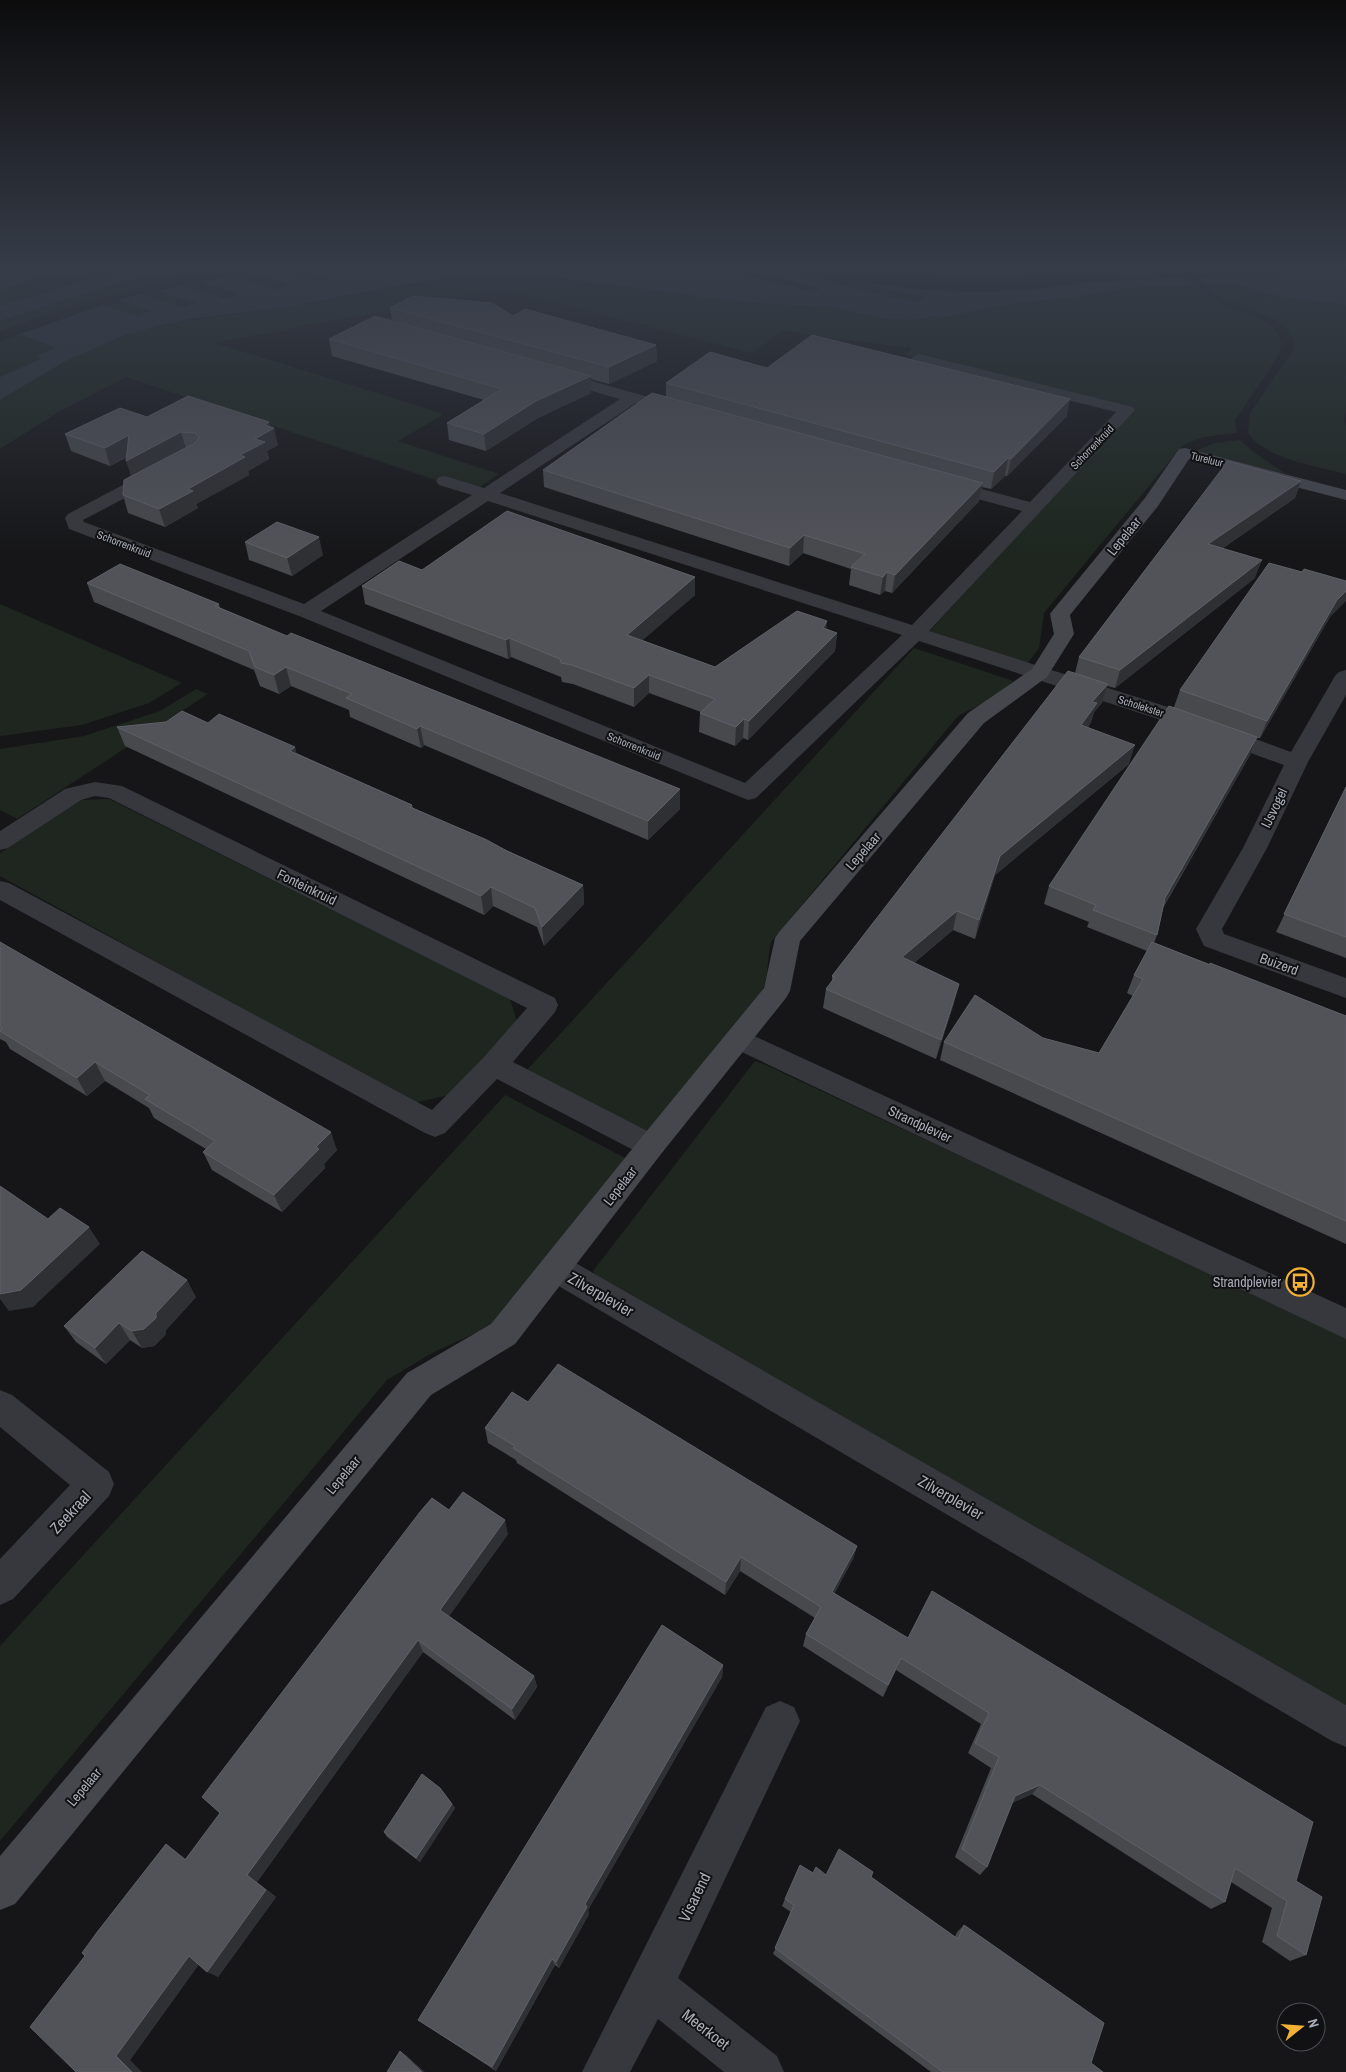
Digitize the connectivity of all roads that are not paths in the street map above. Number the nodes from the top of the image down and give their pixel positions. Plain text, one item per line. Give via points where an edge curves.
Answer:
1 (930, 362) edge
2 (540, 371) edge
3 (634, 397) junction
4 (691, 413) edge
5 (1185, 454) joint
6 (176, 464) edge
7 (928, 479) edge
8 (445, 481) dead end
9 (484, 495) junction
10 (1346, 495) edge
11 (1032, 508) junction
12 (306, 612) junction
13 (916, 633) junction
14 (1040, 673) junction
15 (1346, 676) edge
16 (1297, 762) junction
17 (0, 842) edge
18 (0, 888) edge
19 (1213, 940) joint
20 (1346, 988) edge
21 (739, 1039) junction
22 (494, 1066) junction
23 (651, 1146) junction
24 (556, 1268) junction
25 (1346, 1324) edge
26 (0, 1406) edge
27 (0, 1586) edge
28 (780, 1721) dead end
29 (1346, 1727) edge
30 (0, 1889) edge
31 (651, 1985) junction
32 (605, 2072) edge
33 (761, 2072) edge

1 - 11 street, Schorrenkruid via 1127,410
2 - 3 street
3 - 4 street
3 - 9 street
5 - 10 street, Tureluur
5 - 14 street, Lepelaar via 1152,502 1060,614 1064,634
6 - 12 street, Schorrenkruid via 74,518 75,525
7 - 11 street
8 - 9 street
9 - 12 street
9 - 13 street
11 - 13 street, Schorrenkruid
12 - 13 street, Schorrenkruid via 748,793
13 - 14 street
14 - 16 street, Scholekster via 1164,713
14 - 21 street, Lepelaar via 976,718 788,938 777,991
15 - 16 street, IJsvogel
16 - 19 street, IJsvogel via 1255,848 1209,929
17 - 22 street, Fonteinkruid via 73,794 94,789 114,791 544,1005
18 - 22 street, Fonteinkruid via 435,1125
19 - 20 street, Buizerd
21 - 23 street, Lepelaar
21 - 25 street, Strandplevier
22 - 23 street
23 - 24 street, Lepelaar
24 - 29 street, Zilverplevier
24 - 30 street, Lepelaar via 503,1334 419,1384
26 - 27 street, Zeekraal via 96,1484
28 - 31 street, Visarend
31 - 32 street, Visarend
31 - 33 street, Meerkoet

